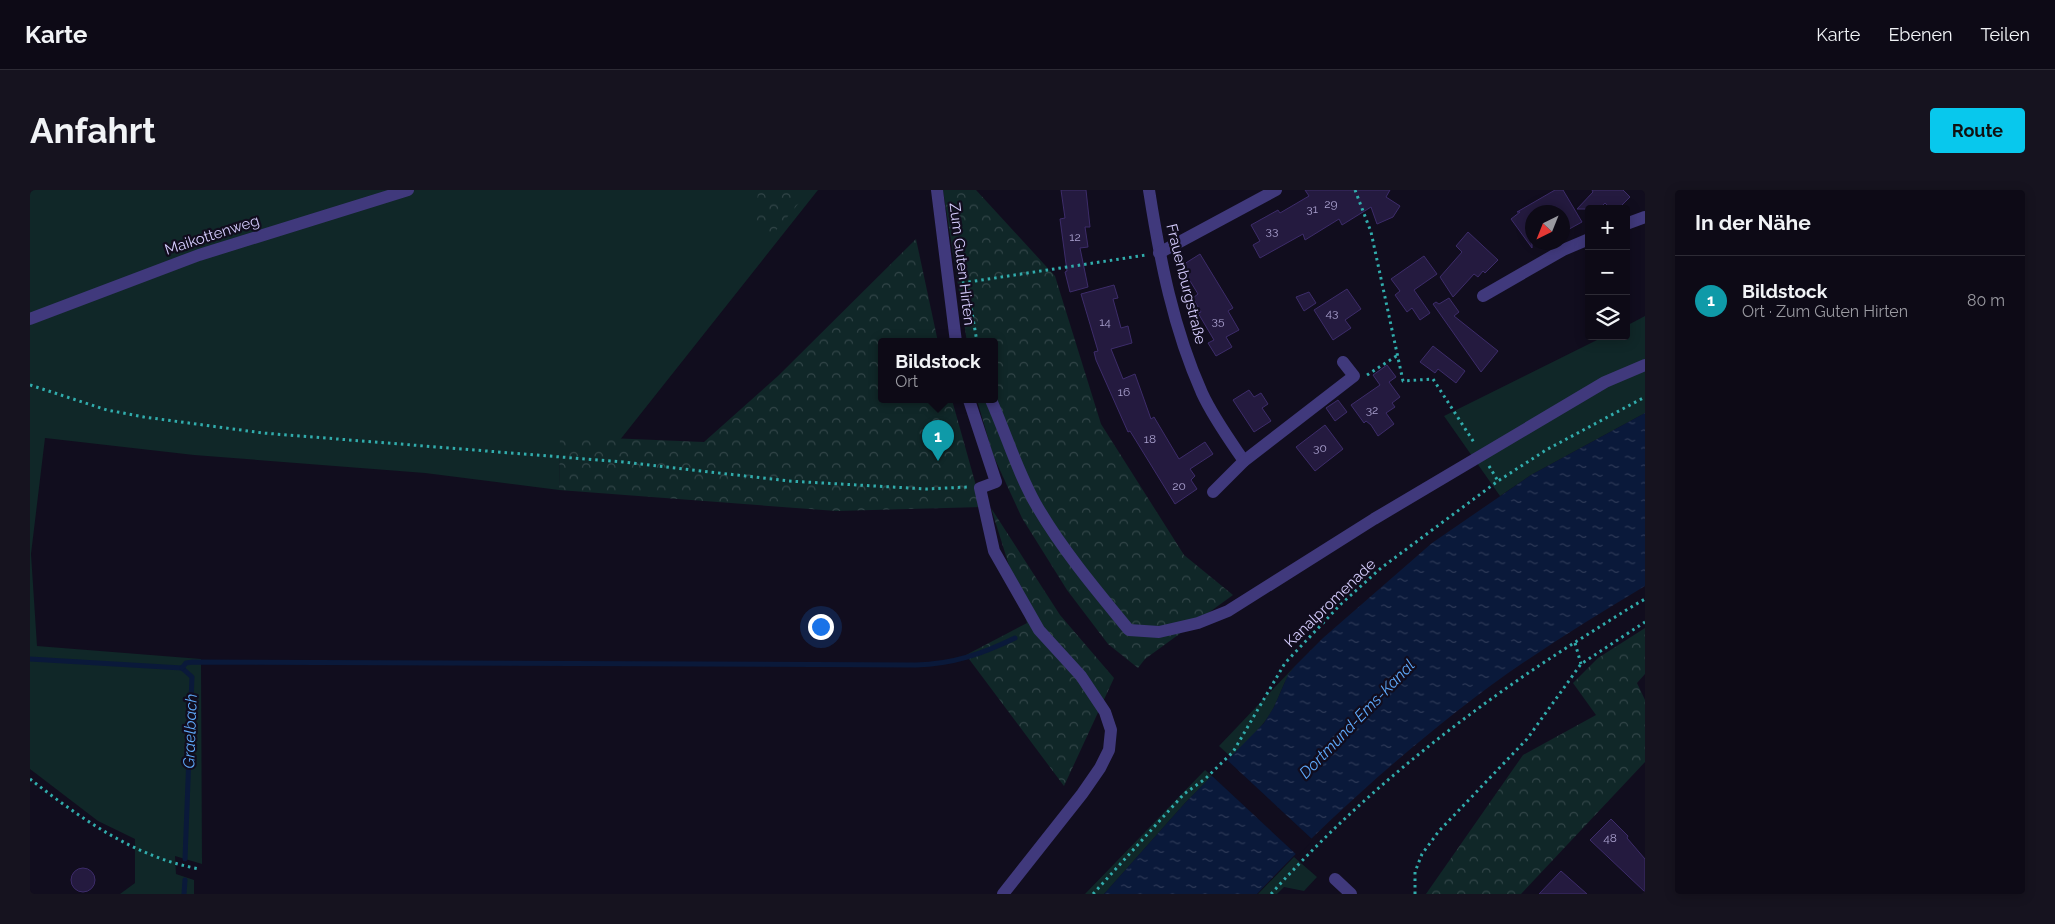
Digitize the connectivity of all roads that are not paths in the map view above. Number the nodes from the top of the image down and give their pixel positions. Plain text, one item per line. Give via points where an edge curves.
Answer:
1 (408, 190) edge
2 (937, 190) edge
3 (1150, 190) edge
4 (1276, 190) edge
5 (1645, 217) edge
6 (1630, 223) edge
7 (1585, 241) edge
8 (1159, 253) junction
9 (1483, 296) dead end
10 (30, 319) edge
11 (955, 338) edge
12 (1344, 362) dead end
13 (1645, 365) edge
14 (970, 403) edge
15 (992, 403) edge
16 (1244, 461) junction
17 (1213, 492) dead end
18 (1335, 878) dead end
19 (1003, 894) edge
20 (1351, 894) edge

1 - 10 street, Maikottenweg via 199,255
2 - 11 street, Zum Guten Hirten
3 - 8 street, Frauenburgstraße
4 - 8 street
5 - 6 street
7 - 9 street
8 - 16 street, Frauenburgstraße via 1181,341 1203,394
12 - 16 street via 1354,376
13 - 15 street via 1605,382 1336,542 1228,611 1198,624 1159,632 1129,630 1084,575 1038,508 1018,469
14 - 19 street via 996,482 980,488 994,551 1039,630 1081,676 1105,712 1111,730 1109,750 1100,768
16 - 17 street
18 - 20 street

